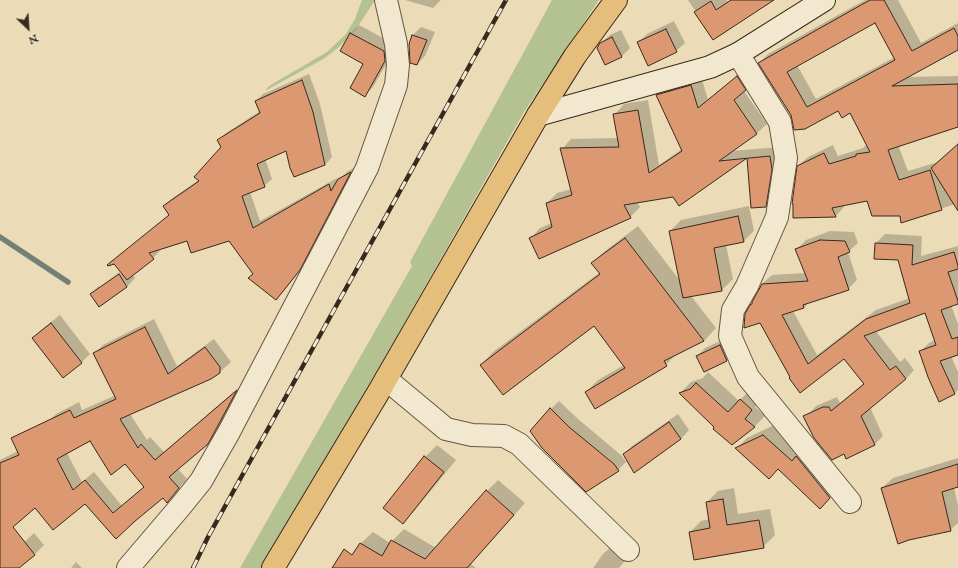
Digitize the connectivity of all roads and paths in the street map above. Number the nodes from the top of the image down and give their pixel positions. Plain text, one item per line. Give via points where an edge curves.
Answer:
1 (386, 0) edge
2 (616, 0) edge
3 (824, 0) edge
4 (738, 54) junction
5 (538, 115) junction
6 (386, 379) junction
7 (850, 502) dead end
8 (628, 550) dead end
9 (128, 568) edge
10 (273, 568) edge

1 - 9 street via 396,44 396,85 367,168 229,432 200,482
2 - 5 main road via 575,56
3 - 4 street
4 - 5 street via 710,66
4 - 7 street via 780,122 786,158 777,217 747,286 733,310 730,336 748,378
5 - 6 main road
6 - 8 street via 446,429 472,436 504,436 519,444
6 - 10 main road

